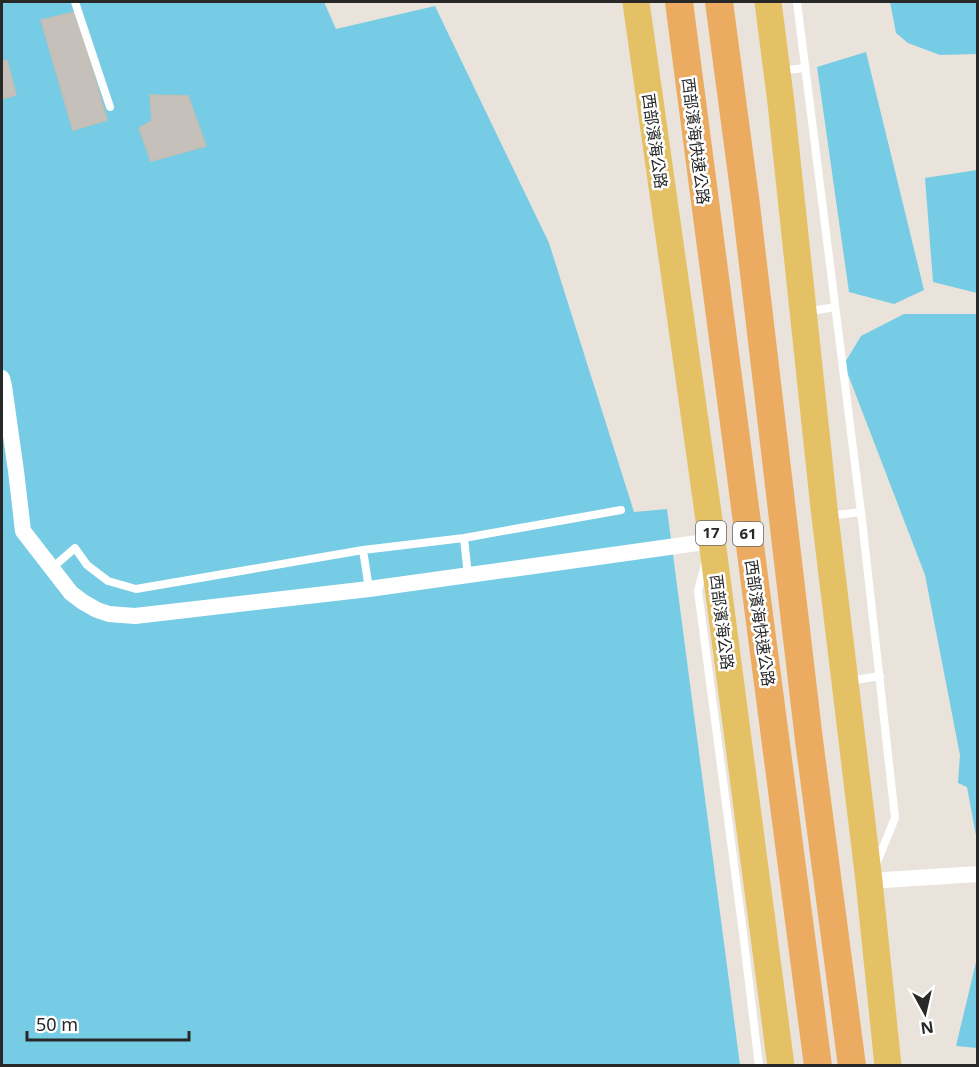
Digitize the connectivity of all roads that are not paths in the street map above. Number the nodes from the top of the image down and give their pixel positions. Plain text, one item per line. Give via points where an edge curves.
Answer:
1 (75, 2) edge
2 (636, 2) edge
3 (679, 2) edge
4 (719, 2) edge
5 (768, 2) edge
6 (797, 2) edge
7 (805, 68) junction
8 (777, 72) junction
9 (110, 107) dead end
10 (835, 308) junction
11 (803, 312) junction
12 (2, 378) edge
13 (621, 510) dead end
14 (861, 512) junction
15 (825, 517) junction
16 (464, 539) junction
17 (712, 541) junction
18 (363, 551) junction
19 (51, 563) junction
20 (467, 568) junction
21 (368, 582) junction
22 (880, 676) junction
23 (845, 681) junction
24 (978, 874) edge
25 (869, 881) junction
26 (759, 1065) edge
27 (781, 1065) edge
28 (818, 1065) edge
29 (852, 1065) edge
30 (888, 1065) edge

1 - 9 lane
2 - 17 main road, 西部濱海公路 / 17
3 - 28 highway, 西部濱海快速公路 / 61
4 - 29 highway, 西部濱海快速公路 / 61
5 - 8 main road
6 - 7 lane
7 - 8 lane
7 - 10 lane
8 - 11 main road
10 - 11 lane
10 - 14 lane
11 - 15 main road
12 - 19 street via 23,531
13 - 16 lane
14 - 15 lane
14 - 22 lane
15 - 23 main road
16 - 18 lane
16 - 20 lane
17 - 20 street
17 - 26 lane via 698,591
17 - 27 main road, 西部濱海公路 / 17
18 - 19 lane via 136,589 108,581 87,565 75,548
18 - 21 lane
19 - 21 street via 83,602 122,616
20 - 21 street
22 - 23 lane
22 - 25 lane via 895,818
23 - 25 main road
24 - 25 street
25 - 30 main road

